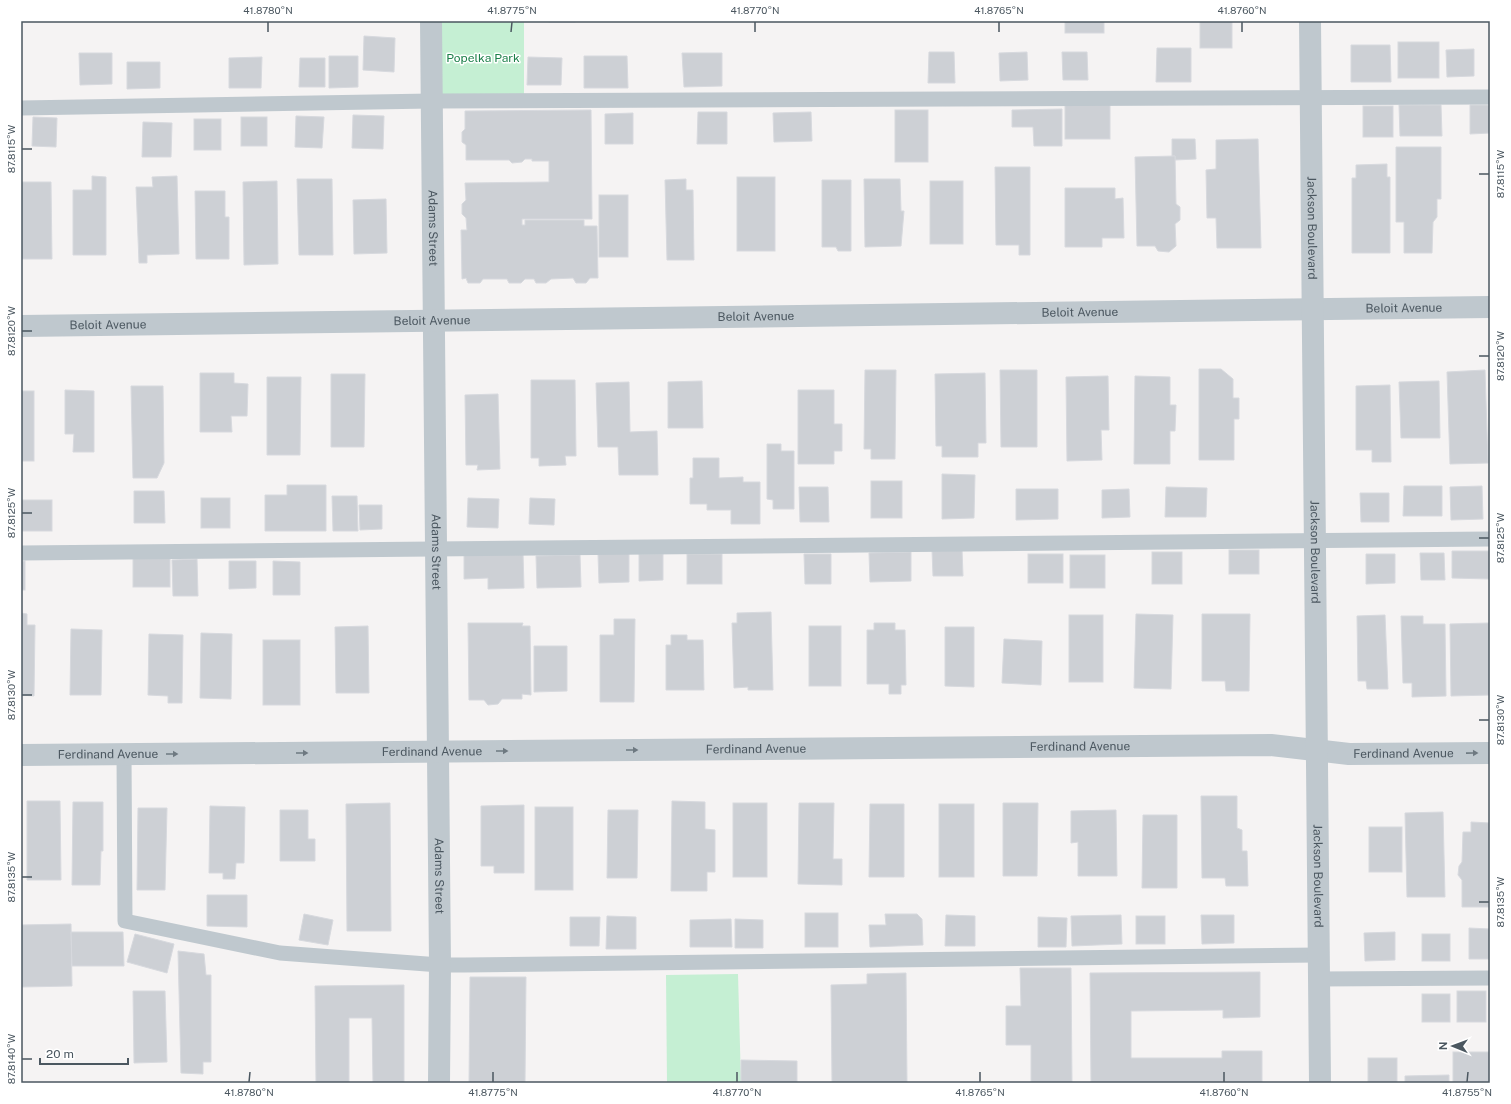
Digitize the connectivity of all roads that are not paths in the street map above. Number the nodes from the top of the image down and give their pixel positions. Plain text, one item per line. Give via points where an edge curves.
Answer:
1 (431, 21) edge
2 (1310, 21) edge
3 (1490, 97) edge
4 (1311, 98) junction
5 (431, 102) junction
6 (21, 108) edge
7 (1490, 307) edge
8 (1312, 310) junction
9 (433, 321) junction
10 (21, 326) edge
11 (1490, 539) edge
12 (1315, 541) junction
13 (436, 549) junction
14 (21, 553) edge
15 (1316, 749) junction
16 (437, 752) junction
17 (1490, 753) edge
18 (124, 754) junction
19 (21, 755) edge
20 (1319, 956) junction
21 (440, 964) junction
22 (1490, 978) edge
23 (1319, 980) junction
24 (438, 1083) edge
25 (1320, 1083) edge

1 - 5 street, Adams Street
2 - 4 street, Jackson Boulevard
3 - 4 lane
4 - 5 lane
4 - 8 street, Jackson Boulevard
5 - 6 lane
5 - 9 street, Adams Street
7 - 8 street, Beloit Avenue
8 - 9 street, Beloit Avenue
8 - 12 street, Jackson Boulevard
9 - 10 street, Beloit Avenue
9 - 13 street, Adams Street
11 - 12 lane
12 - 13 lane
12 - 15 street, Jackson Boulevard
13 - 14 lane
13 - 16 street, Adams Street
16 -> 15 street, Ferdinand Avenue via 1271,745
15 -> 17 street, Ferdinand Avenue via 1354,754
15 - 20 street, Jackson Boulevard
18 -> 16 street, Ferdinand Avenue
16 - 21 street, Adams Street
18 - 19 street, Ferdinand Avenue
18 - 21 lane via 125,921 280,953
20 - 21 lane
20 - 23 street, Jackson Boulevard
21 - 24 street, Adams Street
22 - 23 lane
23 - 25 street, Jackson Boulevard

